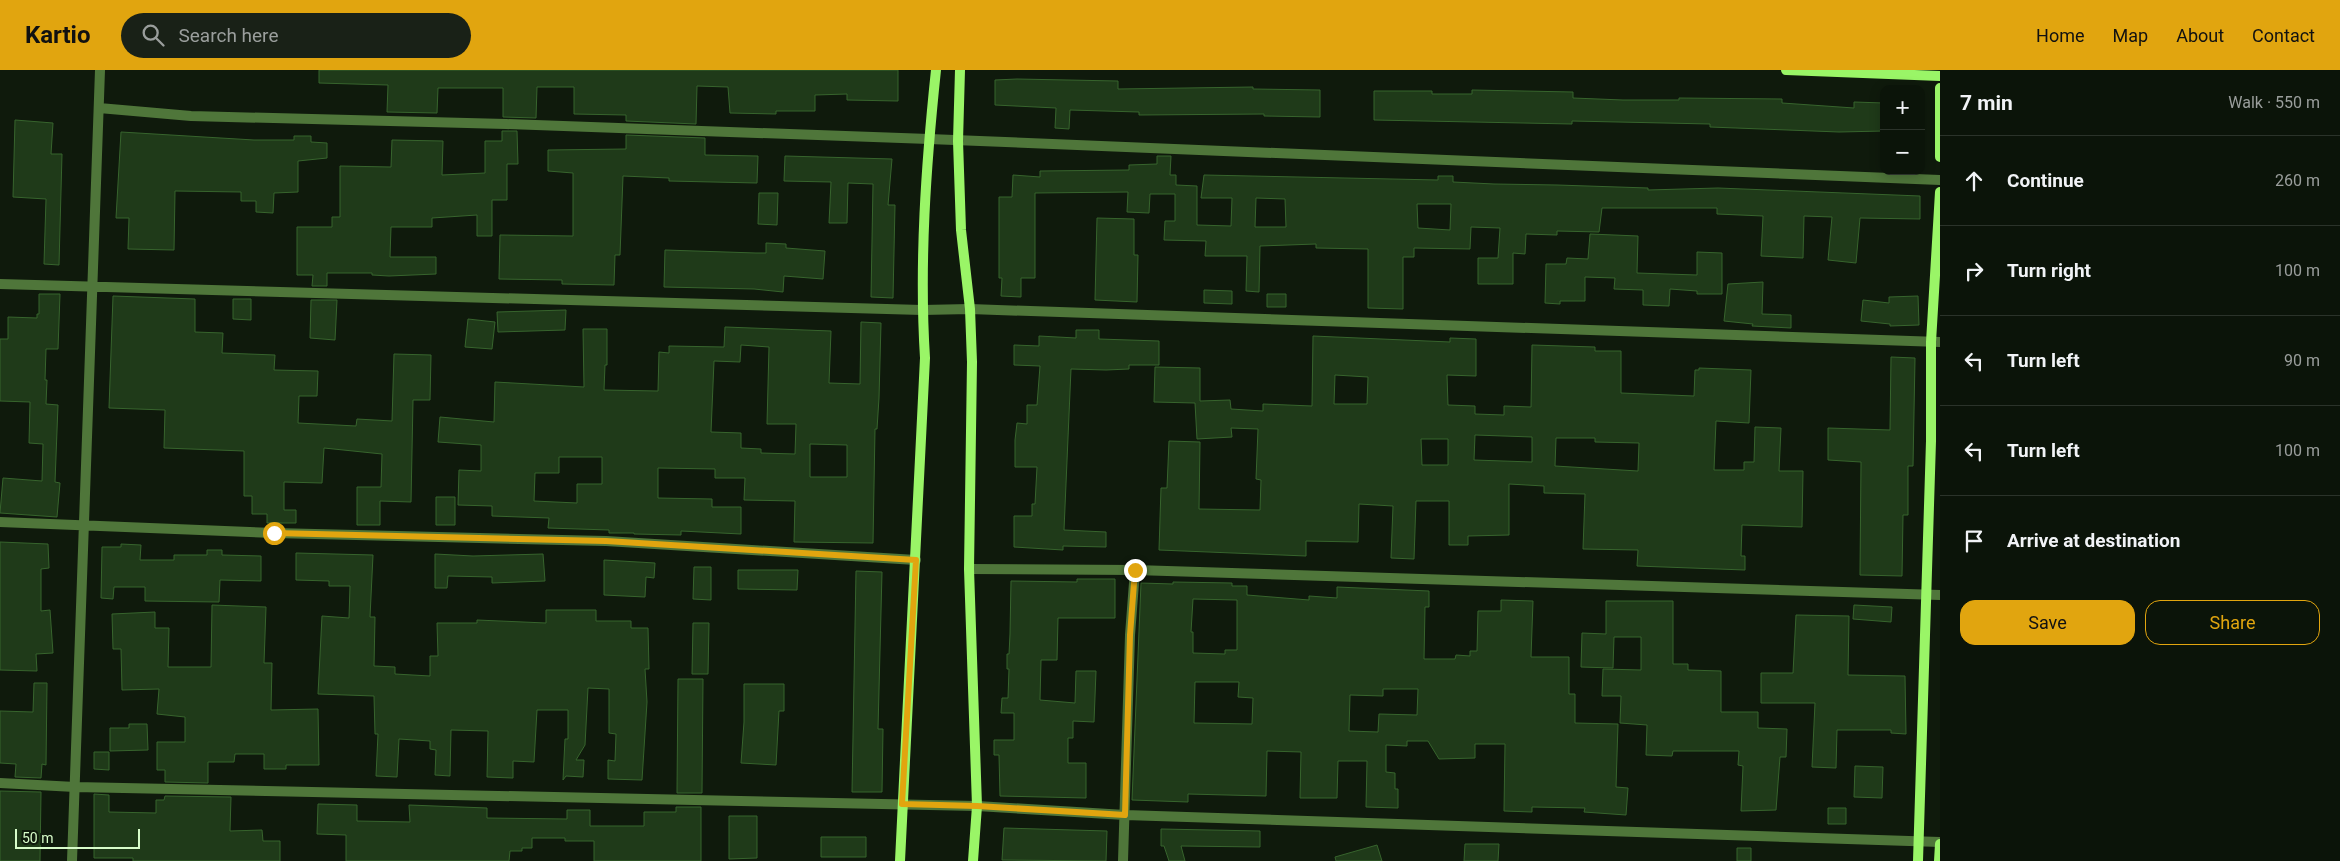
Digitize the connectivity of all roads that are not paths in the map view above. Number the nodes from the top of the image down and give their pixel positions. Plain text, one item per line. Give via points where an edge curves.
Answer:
1 (100, 70) edge
2 (936, 70) edge
3 (960, 70) edge
4 (1786, 70) edge
5 (1903, 72) edge
6 (1940, 76) edge
7 (1940, 88) edge
8 (99, 108) junction
9 (929, 139) junction
10 (958, 141) junction
11 (1940, 157) edge
12 (1940, 180) edge
13 (1940, 192) edge
14 (0, 284) edge
15 (94, 288) junction
16 (970, 309) junction
17 (922, 310) junction
18 (1935, 342) edge
19 (0, 522) edge
20 (85, 524) junction
21 (916, 560) junction
22 (969, 569) junction
23 (1135, 570) junction
24 (1924, 595) junction
25 (1940, 595) edge
26 (0, 783) edge
27 (75, 787) junction
28 (902, 804) junction
29 (977, 806) junction
30 (1125, 815) junction
31 (1918, 842) junction
32 (1940, 843) edge
33 (72, 861) edge
34 (900, 861) edge
35 (973, 861) edge
36 (1123, 861) edge
37 (1918, 861) edge
38 (1940, 861) edge

1 - 8 street
2 - 9 street
3 - 10 street
4 - 5 street
5 - 6 street
7 - 11 street
8 - 9 street via 191,116
8 - 15 street
9 - 10 street
9 - 17 street
10 - 12 street
10 - 16 street via 961,230
13 - 18 street
14 - 15 street
15 - 17 street
15 - 20 street
16 - 17 street
16 - 18 street
16 - 22 street
17 - 21 street via 925,358
18 - 24 street
19 - 20 street
20 - 21 street via 274,533 606,541
20 - 27 street
21 - 28 street
22 - 23 street
22 - 29 street
23 - 24 street
23 - 30 street
24 - 25 street
24 - 31 street
26 - 27 street
27 - 28 street
27 - 33 street
28 - 29 street
28 - 34 street
29 - 30 street
29 - 35 street
30 - 31 street
30 - 36 street
31 - 32 street
31 - 37 street
32 - 38 street

